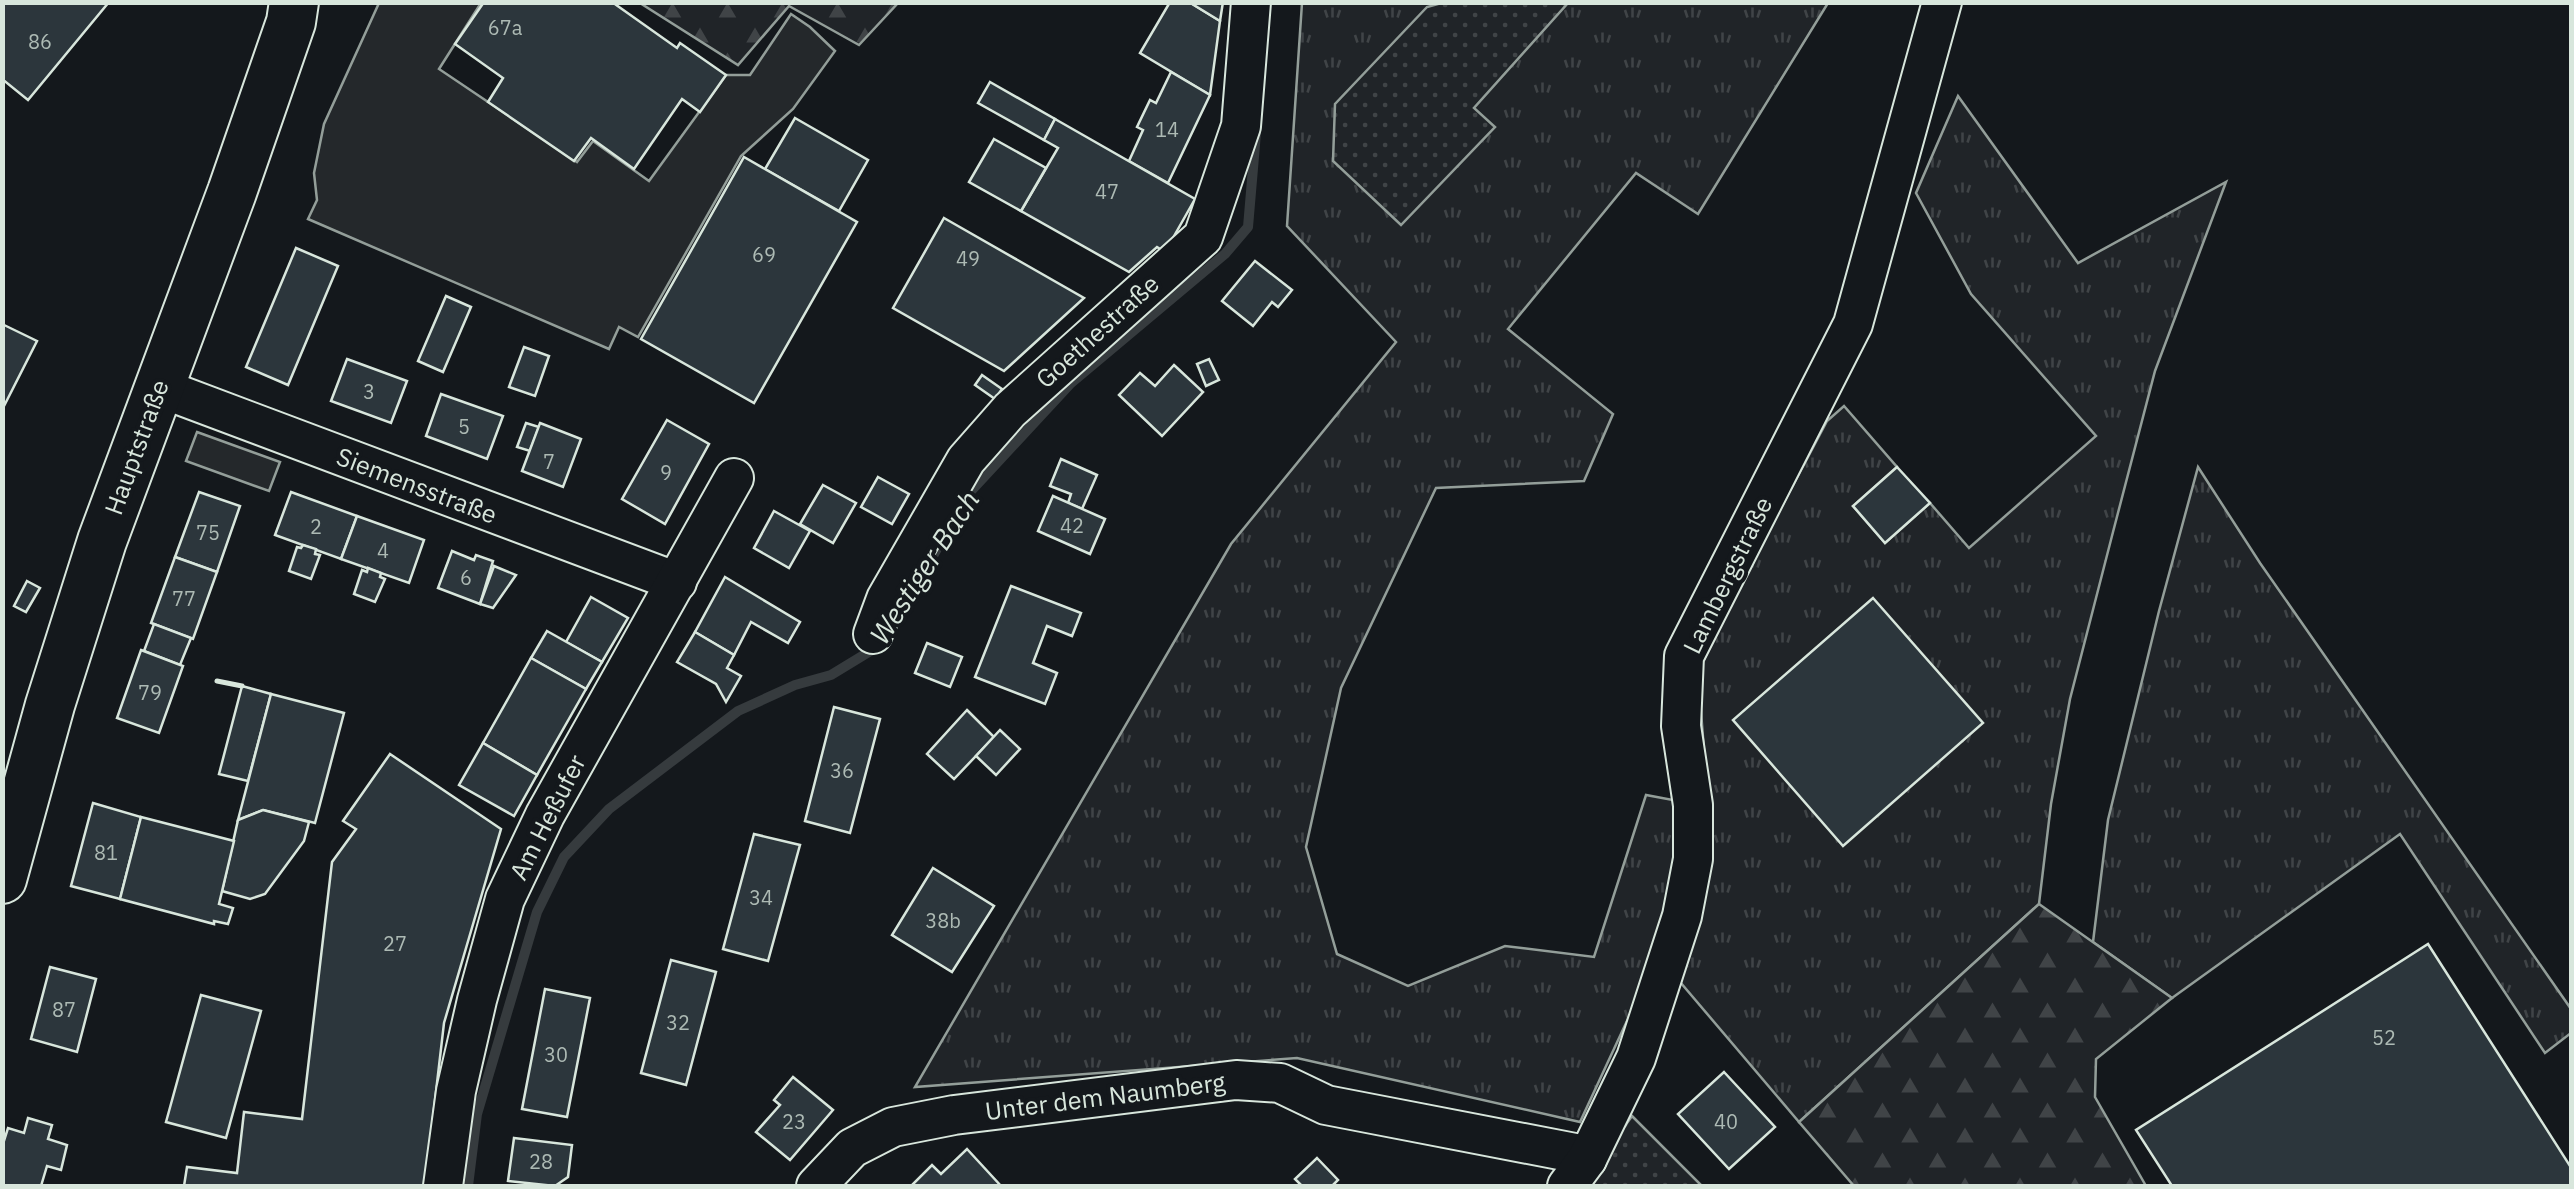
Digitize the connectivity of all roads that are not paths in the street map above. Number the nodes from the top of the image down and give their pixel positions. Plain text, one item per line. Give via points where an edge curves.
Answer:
1 (1251, 2) edge
2 (1942, 2) edge
3 (296, 9) edge
4 (158, 387) junction
5 (734, 478) dead end
6 (676, 582) junction
7 (873, 634) dead end
8 (2, 878) edge
9 (1577, 1173) edge
10 (443, 1186) edge
11 (816, 1186) edge

1 - 7 street, Goethestraße via 1241,126 1202,236 1010,410 966,460 886,599
2 - 9 street, Lambergstraße via 1853,324 1684,656 1681,726 1694,860 1636,1058
3 - 4 main road, Hauptstraße
4 - 6 street, Siemensstraße
4 - 8 main road, Hauptstraße via 102,542
5 - 6 street, Am Heßufer
6 - 10 street, Am Heßufer via 505,898 456,1092
9 - 11 street, Unter dem Naumberg via 1575,1154 1326,1104 1280,1083 1236,1080 893,1127 852,1148

